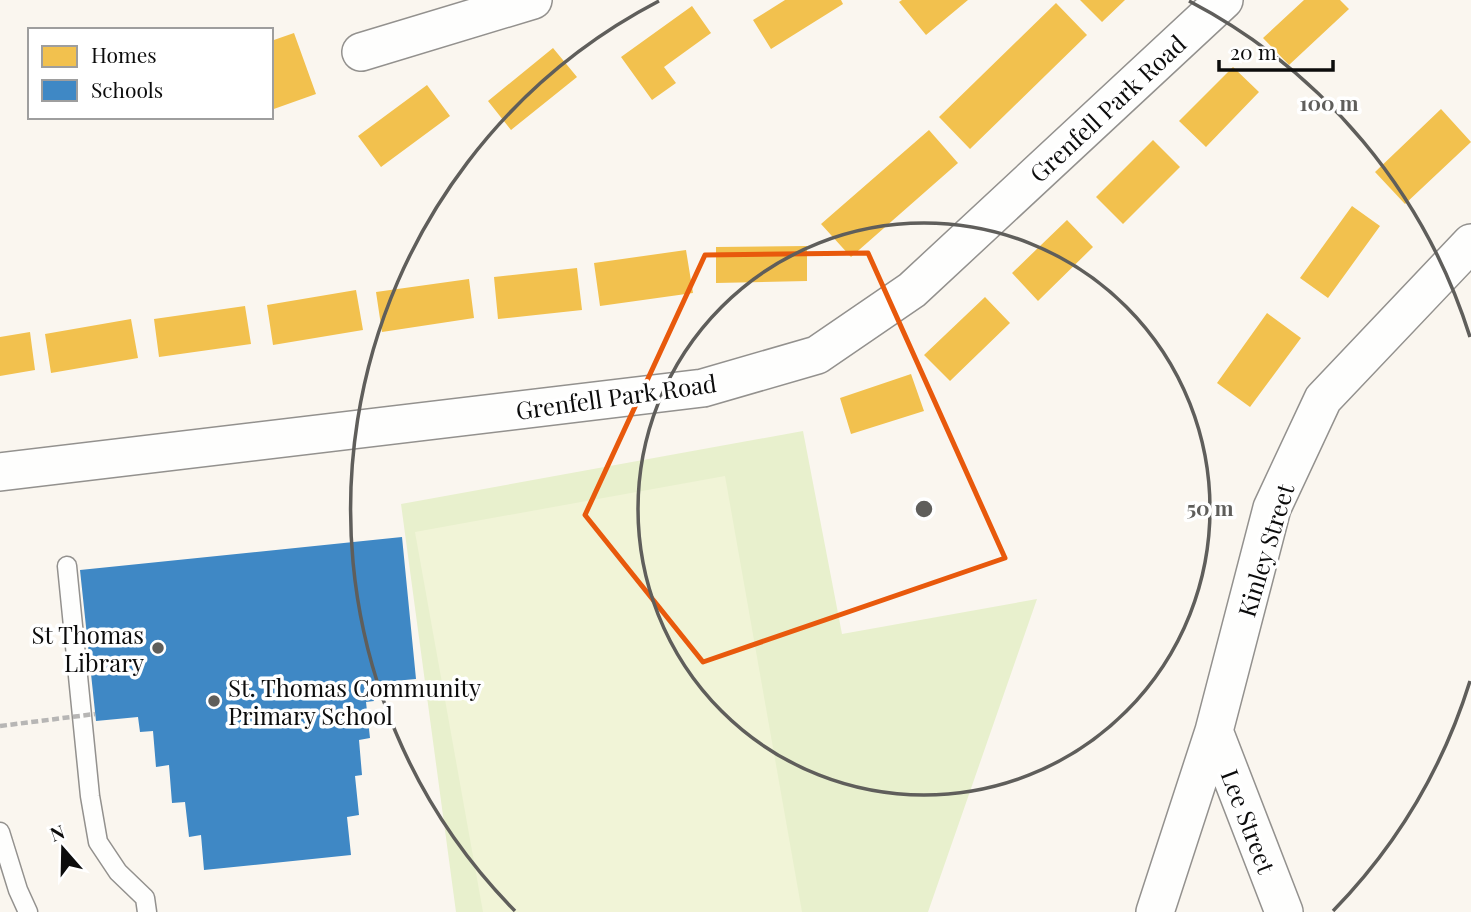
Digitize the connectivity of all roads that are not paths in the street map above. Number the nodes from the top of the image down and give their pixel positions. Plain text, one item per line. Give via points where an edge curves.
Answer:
1 (533, 0) edge
2 (1224, 0) edge
3 (361, 52) dead end
4 (1470, 244) edge
5 (0, 472) edge
6 (67, 566) dead end
7 (1214, 731) junction
8 (0, 832) edge
9 (28, 912) edge
10 (148, 912) edge
11 (1155, 912) edge
12 (1284, 912) edge

1 - 3 street
2 - 5 street, Grenfell Park Road via 912,290 817,355 703,388
4 - 7 street, Kinley Street via 1323,399 1272,508
6 - 10 lane via 98,842 118,873 145,898
7 - 11 street, Kinley Street
7 - 12 street, Lee Street
8 - 9 lane

